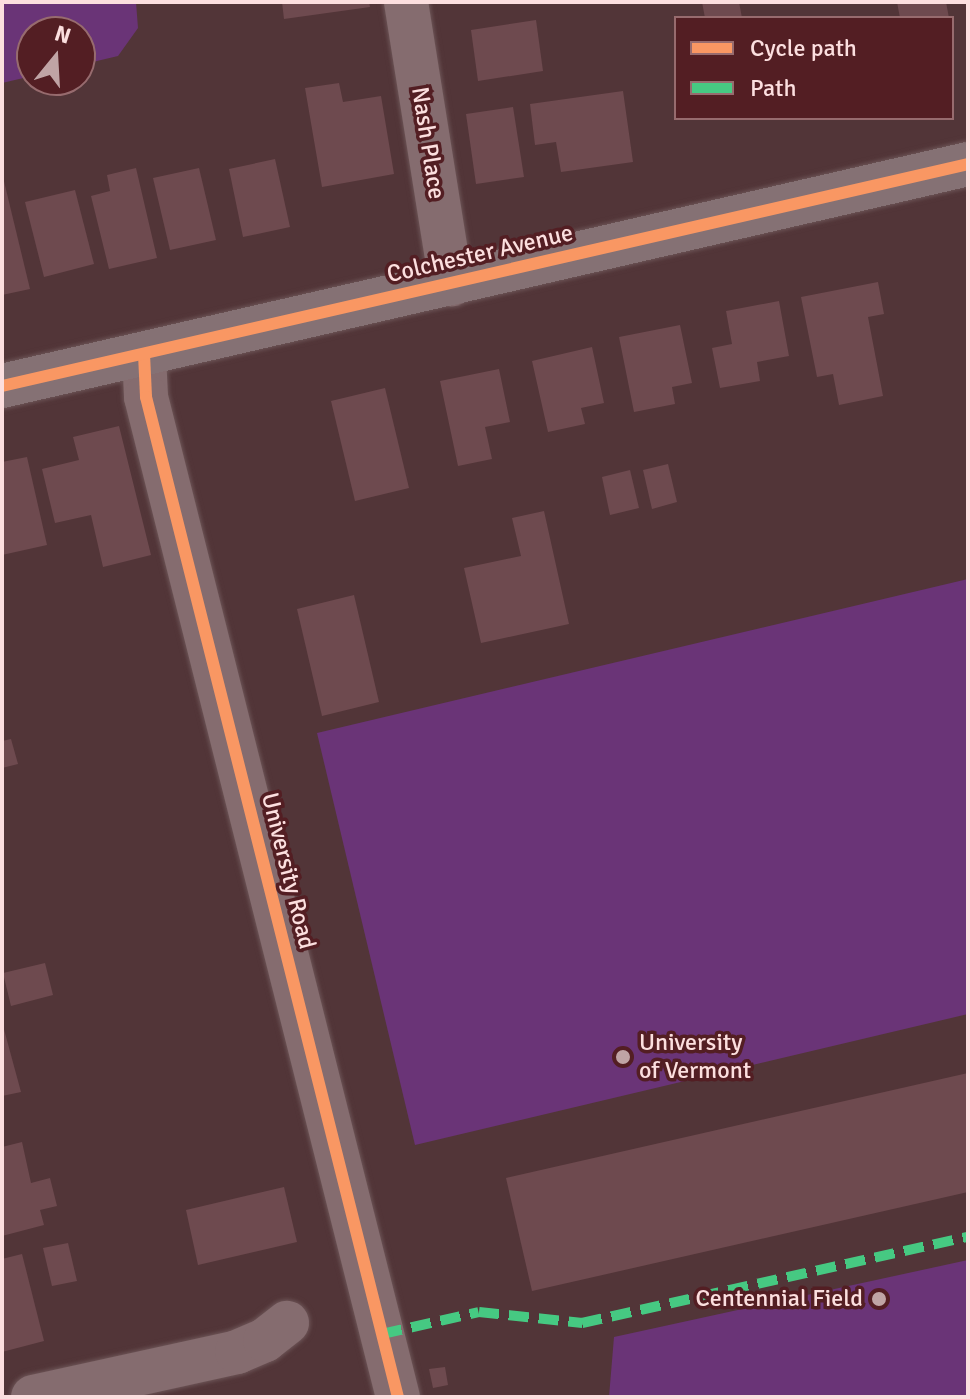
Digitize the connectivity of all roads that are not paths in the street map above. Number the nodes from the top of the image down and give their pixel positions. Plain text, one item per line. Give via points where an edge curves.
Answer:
1 (406, 2) edge
2 (968, 164) edge
3 (451, 284) junction
4 (144, 354) junction
5 (2, 386) edge
6 (287, 1323) dead end
7 (33, 1397) edge
8 (398, 1397) edge

1 - 3 street, Nash Place
2 - 3 main road, Colchester Avenue
3 - 4 main road, Colchester Avenue
4 - 5 main road, Colchester Avenue
4 - 8 street, University Road via 146,397
6 - 7 street via 237,1352

